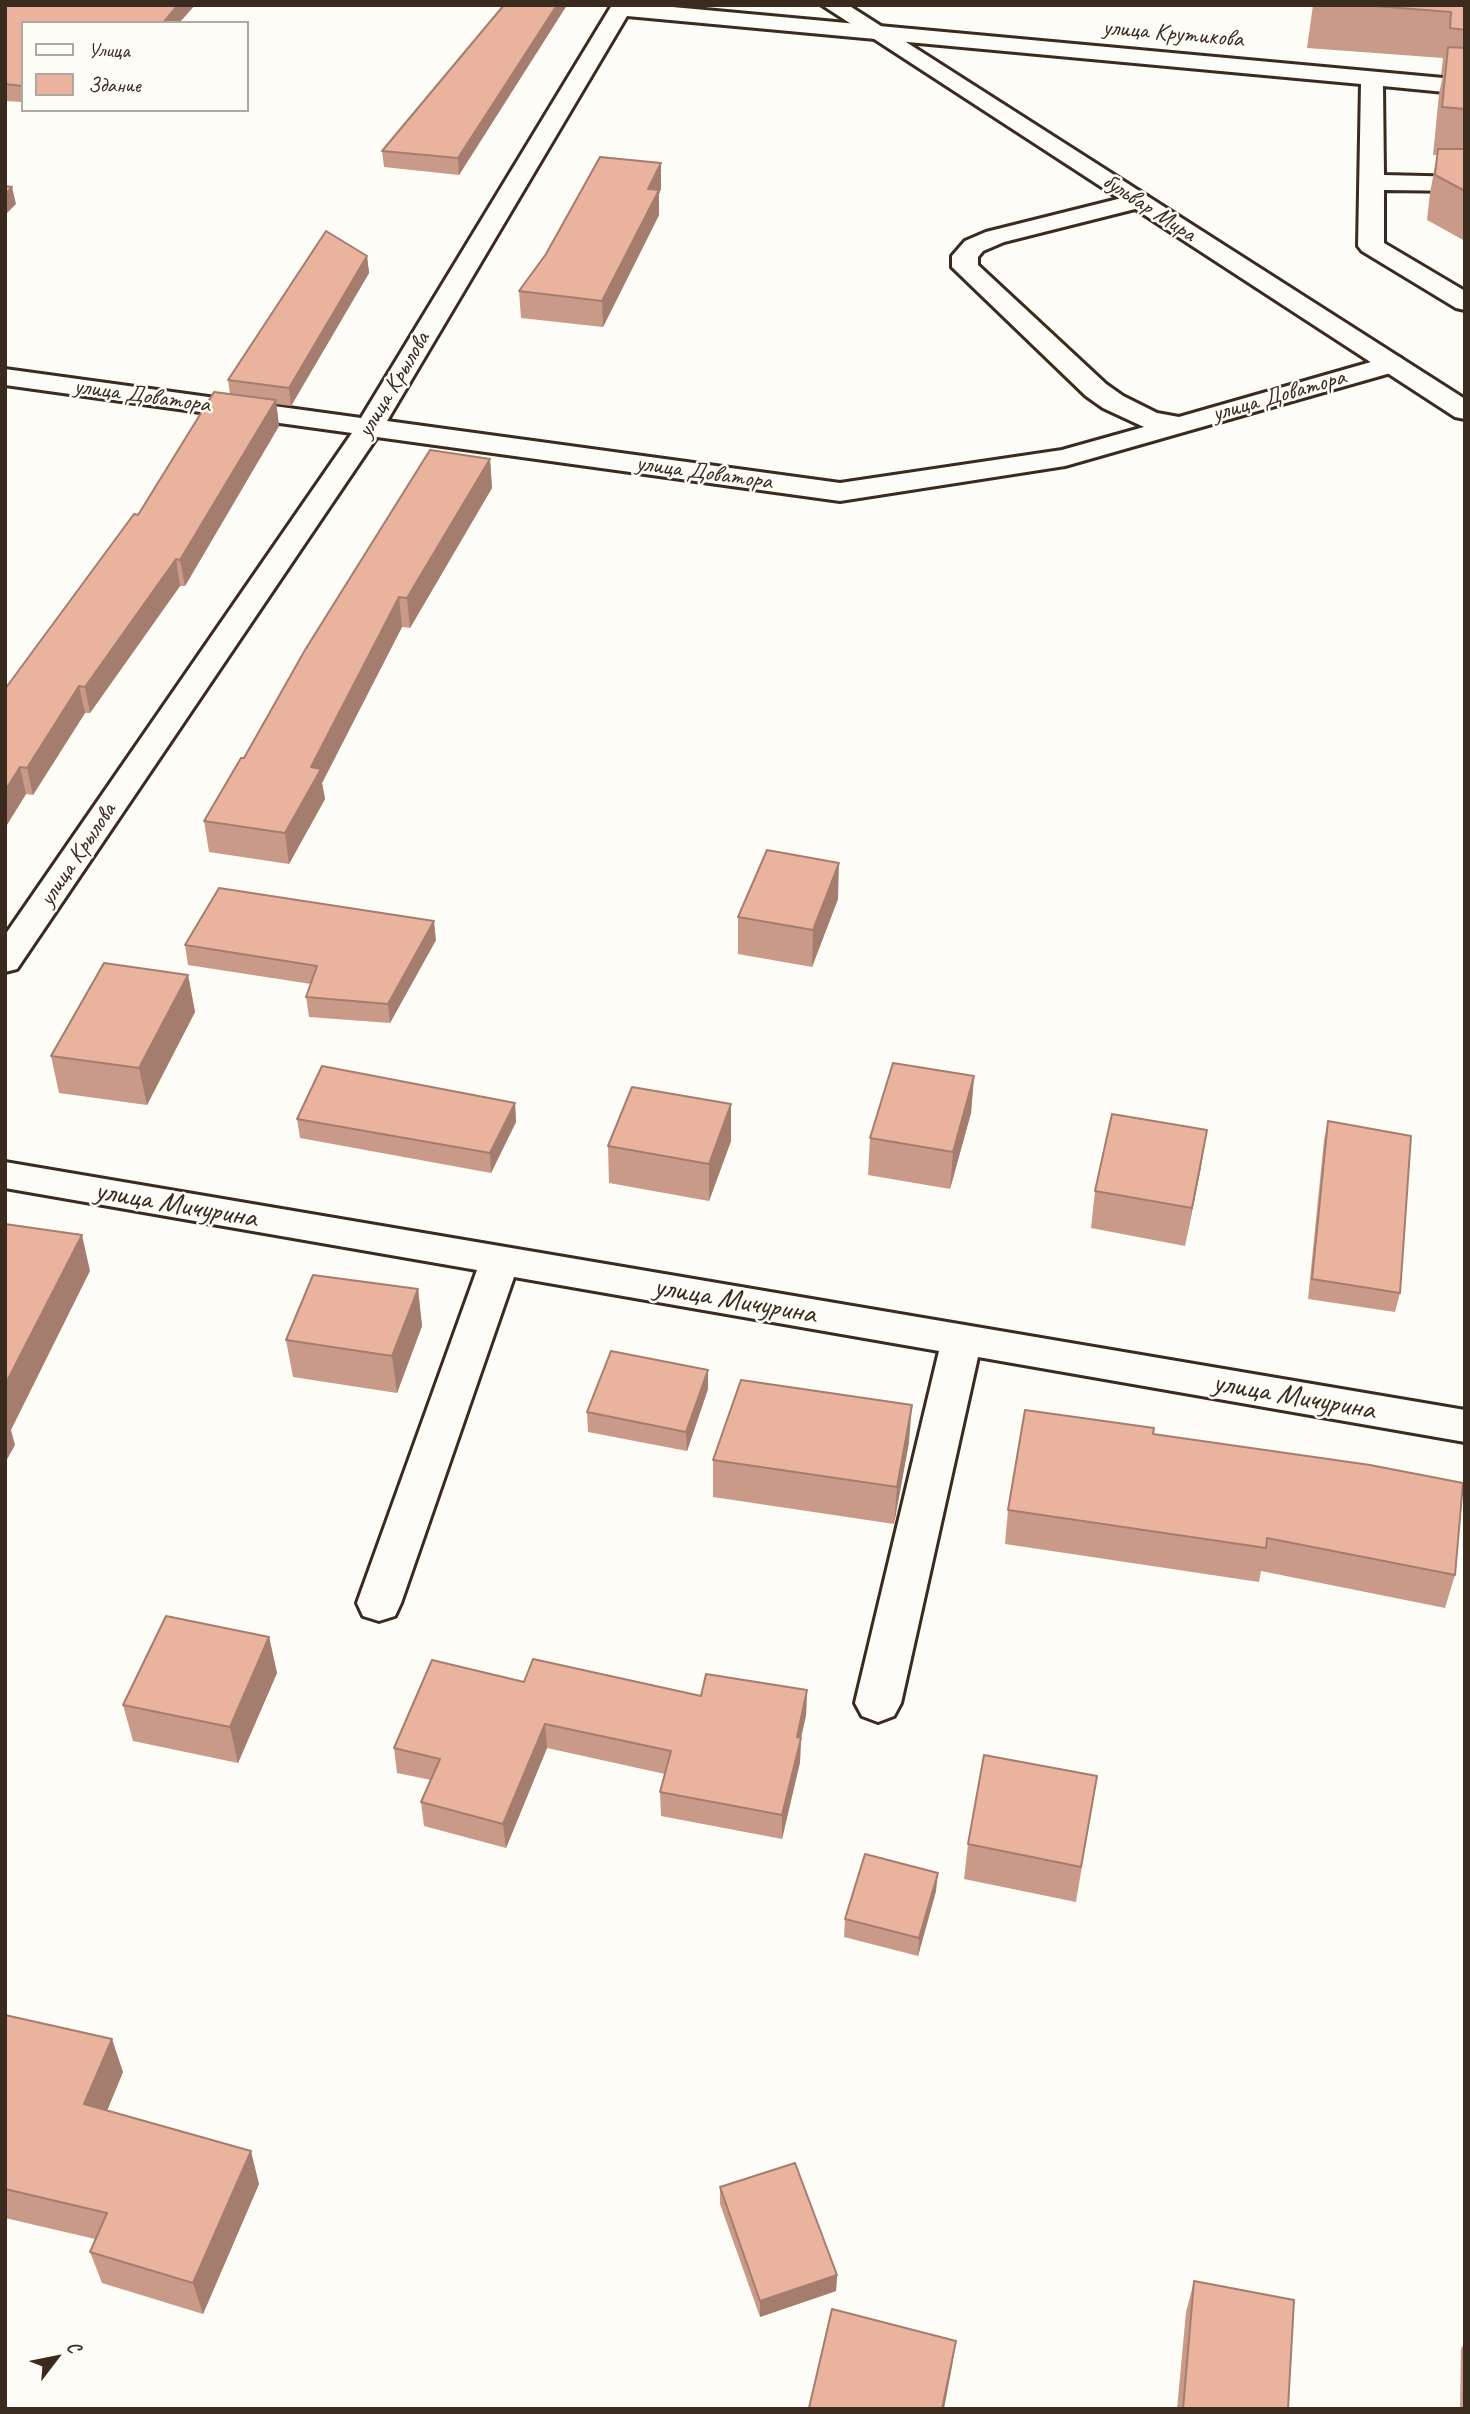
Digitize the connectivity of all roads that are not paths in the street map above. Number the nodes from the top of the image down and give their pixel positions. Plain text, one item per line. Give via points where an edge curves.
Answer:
1 (833, 5) edge
2 (609, 8) edge
3 (876, 33) junction
4 (1372, 79) junction
5 (1465, 87) edge
6 (1370, 182) junction
7 (1465, 184) edge
8 (1138, 201) junction
9 (1465, 302) edge
10 (1392, 364) junction
11 (5, 377) edge
12 (1465, 411) edge
13 (1179, 425) junction
14 (369, 428) junction
15 (5, 961) edge
16 (5, 1175) edge
17 (500, 1261) junction
18 (962, 1340) junction
19 (1465, 1426) edge
20 (379, 1603) dead end
21 (878, 1703) dead end

1 - 3 street, бульвар Мира
2 - 3 street, улица Крылова
2 - 14 street, улица Крылова
3 - 4 street, улица Крутикова
3 - 8 street, бульвар Мира
4 - 5 street, улица Крутикова
4 - 6 street
6 - 7 street
6 - 9 street via 1371,246
8 - 10 street, бульвар Мира
8 - 13 street via 995,237 974,246 965,256 965,267 1096,390 1150,420
10 - 12 street, бульвар Мира
10 - 13 street, улица Доватора
11 - 14 street, улица Доватора
13 - 14 street, улица Доватора via 1065,458 840,492
14 - 15 street, улица Крылова
16 - 17 street, улица Мичурина
17 - 18 street, улица Мичурина
17 - 20 street
18 - 19 street, улица Мичурина
18 - 21 street

